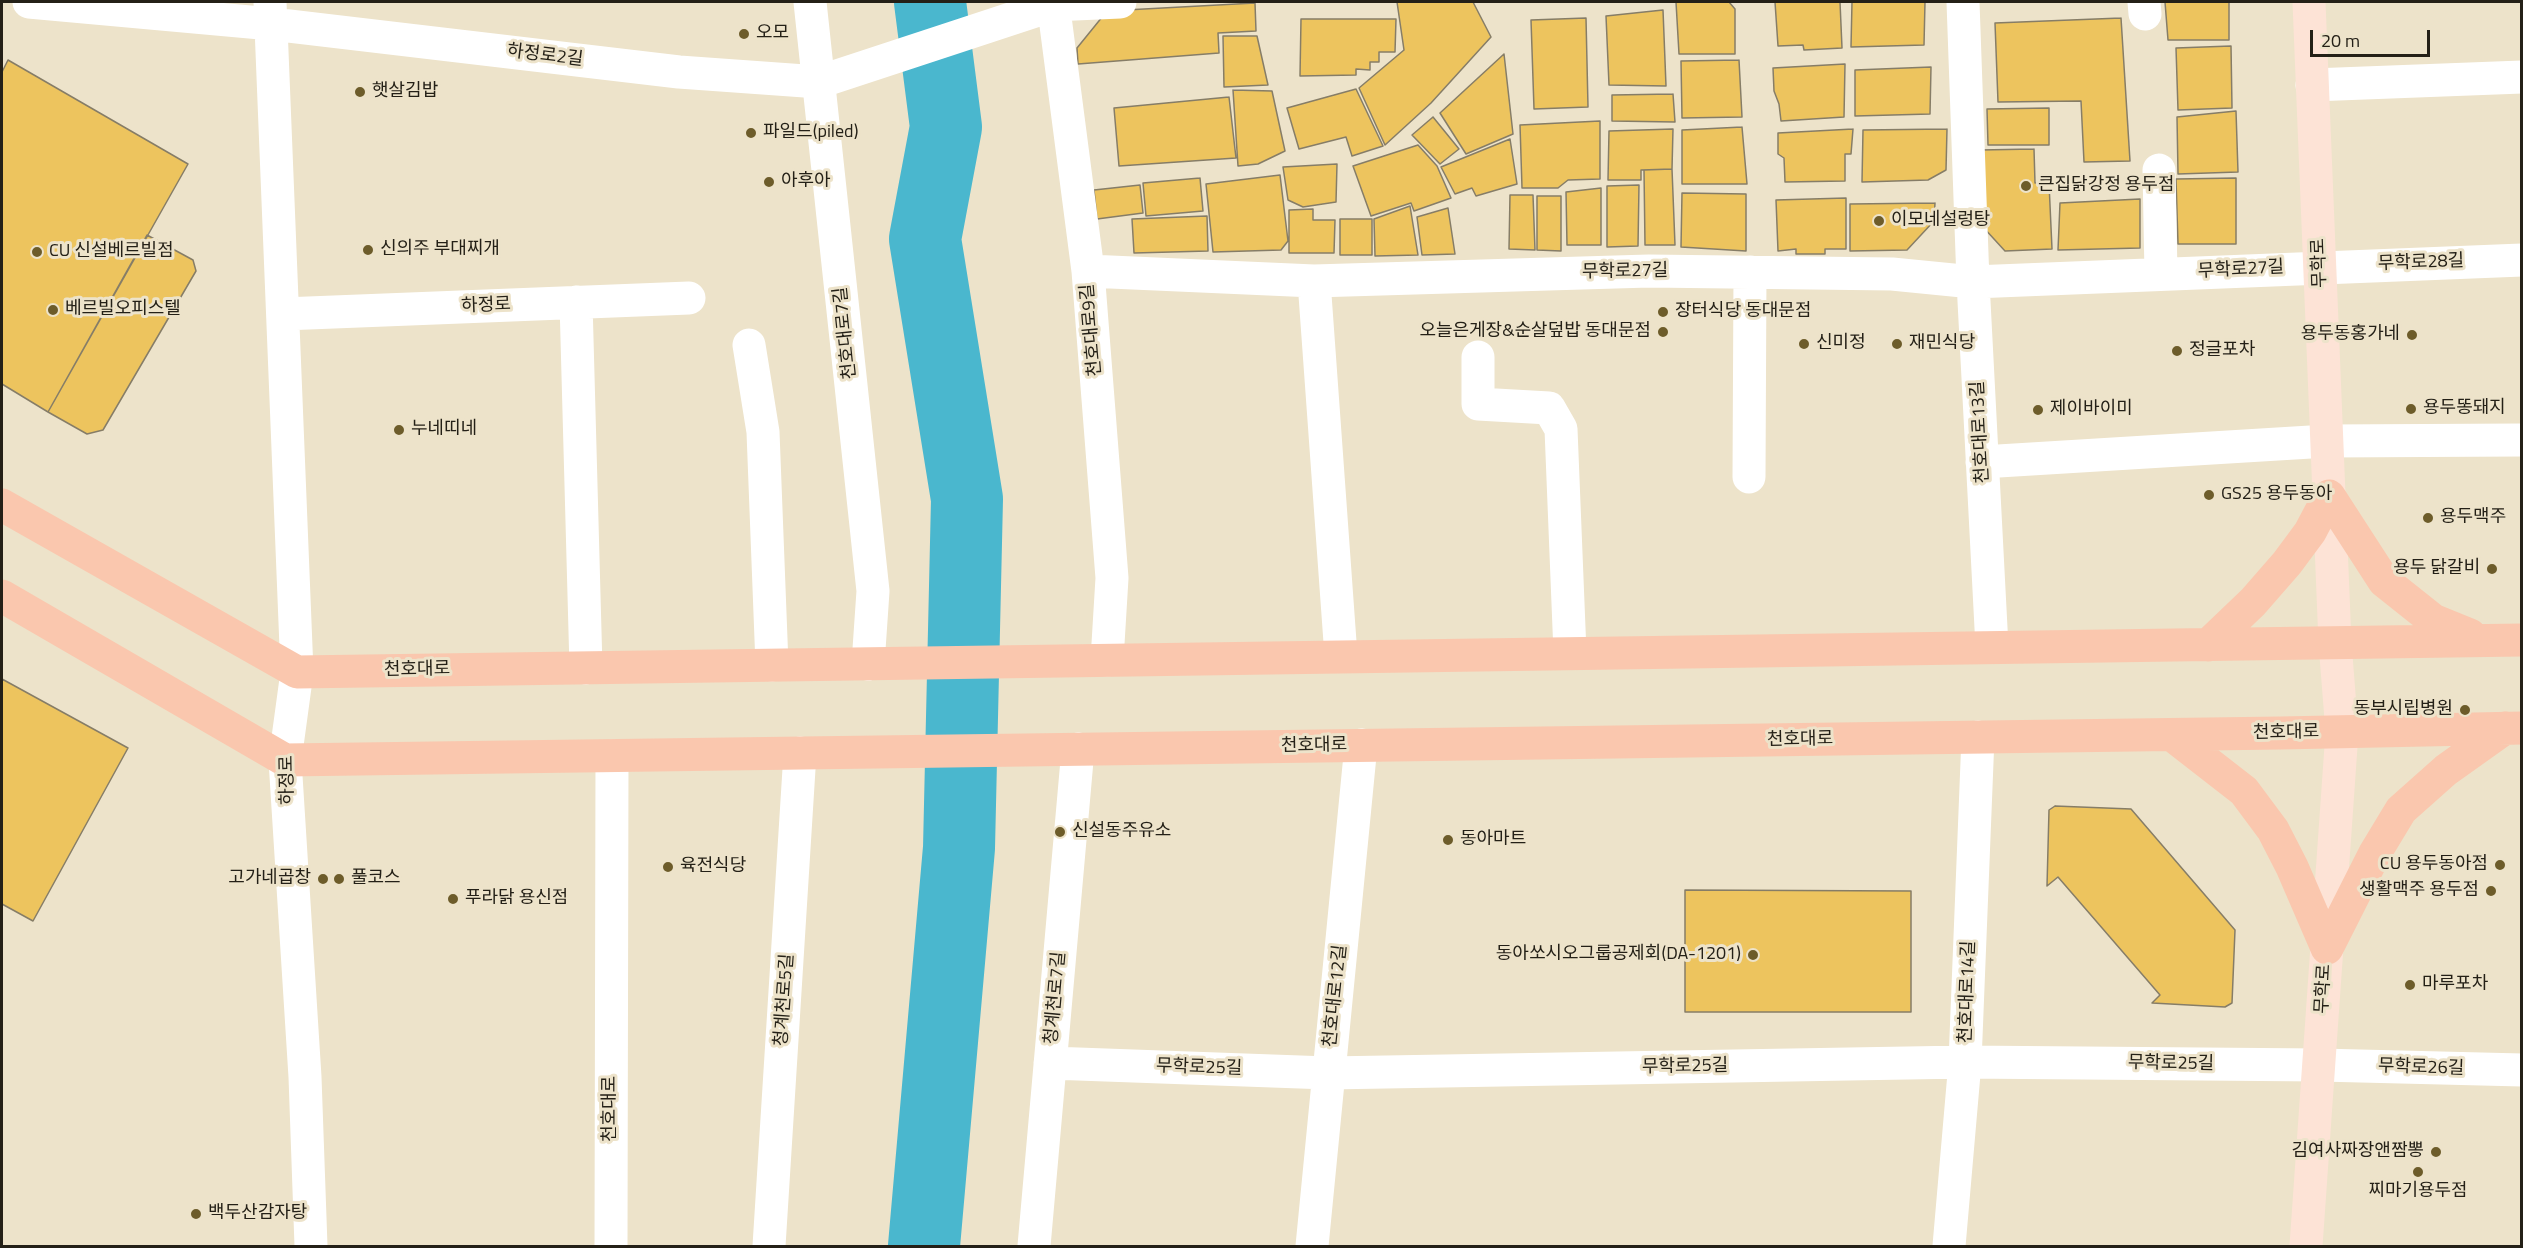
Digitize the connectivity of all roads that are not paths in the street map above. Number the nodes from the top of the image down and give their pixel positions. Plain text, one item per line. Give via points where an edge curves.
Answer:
1 (29, 2) edge
2 (810, 2) edge
3 (1119, 2) edge
4 (1963, 2) edge
5 (2309, 2) edge
6 (1044, 7) edge
7 (271, 13) edge
8 (2522, 77) edge
9 (829, 78) junction
10 (2312, 85) junction
11 (2159, 170) dead end
12 (2522, 260) edge
13 (2320, 267) junction
14 (1088, 271) junction
15 (1750, 273) junction
16 (2161, 274) junction
17 (1314, 281) junction
18 (1973, 282) junction
19 (689, 298) dead end
20 (576, 302) junction
21 (283, 314) junction
22 (749, 345) dead end
23 (1478, 357) dead end
24 (2522, 440) edge
25 (2327, 441) junction
26 (1982, 462) junction
27 (1749, 477) dead end
28 (2329, 496) junction
29 (2, 505) edge
30 (2, 596) edge
31 (2484, 640) junction
32 (2522, 640) edge
33 (2335, 643) junction
34 (2208, 645) junction
35 (1992, 647) junction
36 (1570, 653) junction
37 (1341, 657) junction
38 (1107, 660) junction
39 (872, 664) junction
40 (772, 665) junction
41 (586, 668) junction
42 (297, 672) junction
43 (2513, 728) edge
44 (2342, 732) junction
45 (2172, 735) junction
46 (1978, 737) junction
47 (1361, 745) junction
48 (1078, 749) junction
49 (800, 753) junction
50 (612, 756) junction
51 (285, 760) junction
52 (2329, 906) dead end
53 (2327, 948) junction
54 (1965, 1062) junction
55 (1050, 1063) junction
56 (2320, 1065) junction
57 (2522, 1070) edge
58 (1328, 1073) junction
59 (311, 1246) edge
60 (611, 1246) edge
61 (770, 1246) edge
62 (1034, 1246) edge
63 (1312, 1246) edge
64 (1949, 1246) edge
65 (2306, 1246) edge

1 - 7 street, 하정로2길
2 - 9 street, 천호대로7길
3 - 6 street
4 - 18 street, 천호대로13길
5 - 10 main road, 무학로
6 - 9 street
6 - 14 street, 천호대로9길
7 - 9 street, 하정로2길 via 679,72
7 - 21 street, 하정로
8 - 10 street
9 - 39 street, 천호대로7길 via 873,591
10 - 13 main road, 무학로
11 - 16 street
12 - 13 street, 무학로28길
13 - 16 street, 무학로27길
13 - 25 main road, 무학로
14 - 17 street, 무학로27길
14 - 38 street, 천호대로9길 via 1112,578
15 - 17 street, 무학로27길 via 1649,271
15 - 18 street, 무학로27길 via 1892,274
15 - 27 street
16 - 18 street, 무학로27길
17 - 37 street
18 - 26 street, 천호대로13길
19 - 20 street, 하정로
20 - 21 street, 하정로
20 - 41 street
21 - 42 street, 하정로
22 - 40 street via 763,432
23 - 36 street via 1478,404 1549,408 1561,429
24 - 25 street
25 - 26 street
25 - 28 main road, 무학로
26 - 35 street, 천호대로13길
28 - 31 main road via 2384,581 2433,620
28 - 33 main road, 무학로
28 - 34 main road via 2310,532 2287,563
29 - 42 main road
30 - 51 main road
31 - 32 main road
31 - 33 main road
33 - 34 main road
33 - 44 main road, 무학로
34 - 35 main road
35 - 36 main road
36 - 37 main road
37 - 38 main road
38 - 39 main road, 천호대로
39 - 40 main road, 천호대로
40 - 41 main road, 천호대로
41 - 42 main road, 천호대로
42 - 51 street, 하정로
43 - 44 main road, 천호대로
43 - 53 main road via 2446,770 2401,810
44 - 45 main road, 천호대로
44 - 52 main road, 무학로
44 - 53 main road, 무학로
45 - 46 main road, 천호대로
45 - 53 main road via 2244,791 2273,830
46 - 47 main road, 천호대로
46 - 54 street, 천호대로14길
47 - 48 main road, 천호대로
47 - 58 street, 천호대로12길
48 - 49 main road, 천호대로
48 - 55 street, 청계천로7길
49 - 50 main road
49 - 61 street, 청계천로5길
50 - 51 main road
50 - 60 street, 천호대로
51 - 59 street, 하정로 via 305,1077
53 - 56 main road, 무학로
54 - 56 street, 무학로25길
54 - 58 street, 무학로25길
54 - 64 street, 천호대로14길
55 - 58 street, 무학로25길
55 - 62 street, 청계천로7길
56 - 57 street, 무학로26길
56 - 65 main road, 무학로
58 - 63 street, 천호대로12길

